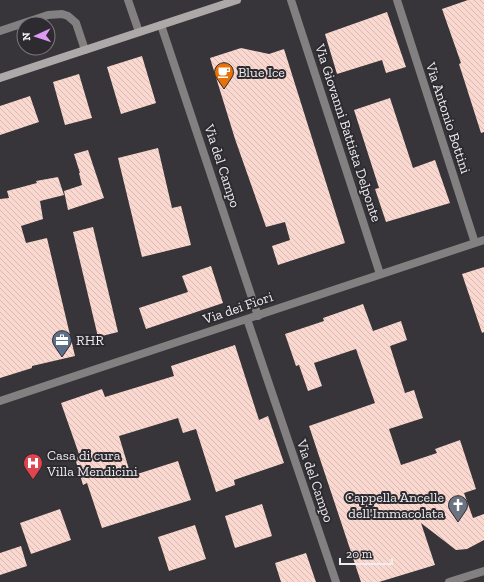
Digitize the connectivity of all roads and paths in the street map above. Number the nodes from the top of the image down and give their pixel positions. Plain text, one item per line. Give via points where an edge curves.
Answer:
1 (128, 0) edge
2 (237, 0) edge
3 (291, 0) edge
4 (397, 0) edge
5 (161, 25) junction
6 (0, 31) edge
7 (139, 32) junction
8 (85, 50) junction
9 (0, 78) edge
10 (484, 240) edge
11 (475, 243) junction
12 (380, 274) junction
13 (258, 316) junction
14 (247, 320) junction
15 (0, 401) edge
16 (484, 570) edge
17 (336, 582) edge
18 (449, 582) edge

1 - 7 street
2 - 5 street
3 - 12 street, Via Giovanni Battista Delponte
4 - 11 street, Via Antonio Bottini
5 - 7 street
5 - 13 street, Via del Campo
6 - 8 street via 48,15 62,14 76,23
7 - 8 street
8 - 9 street
10 - 11 street, Via dei Fiori
11 - 12 street, Via dei Fiori
12 - 13 street, Via dei Fiori
13 - 14 street, Via dei Fiori
14 - 15 street, Via dei Fiori
14 - 17 street, Via del Campo
16 - 18 street

